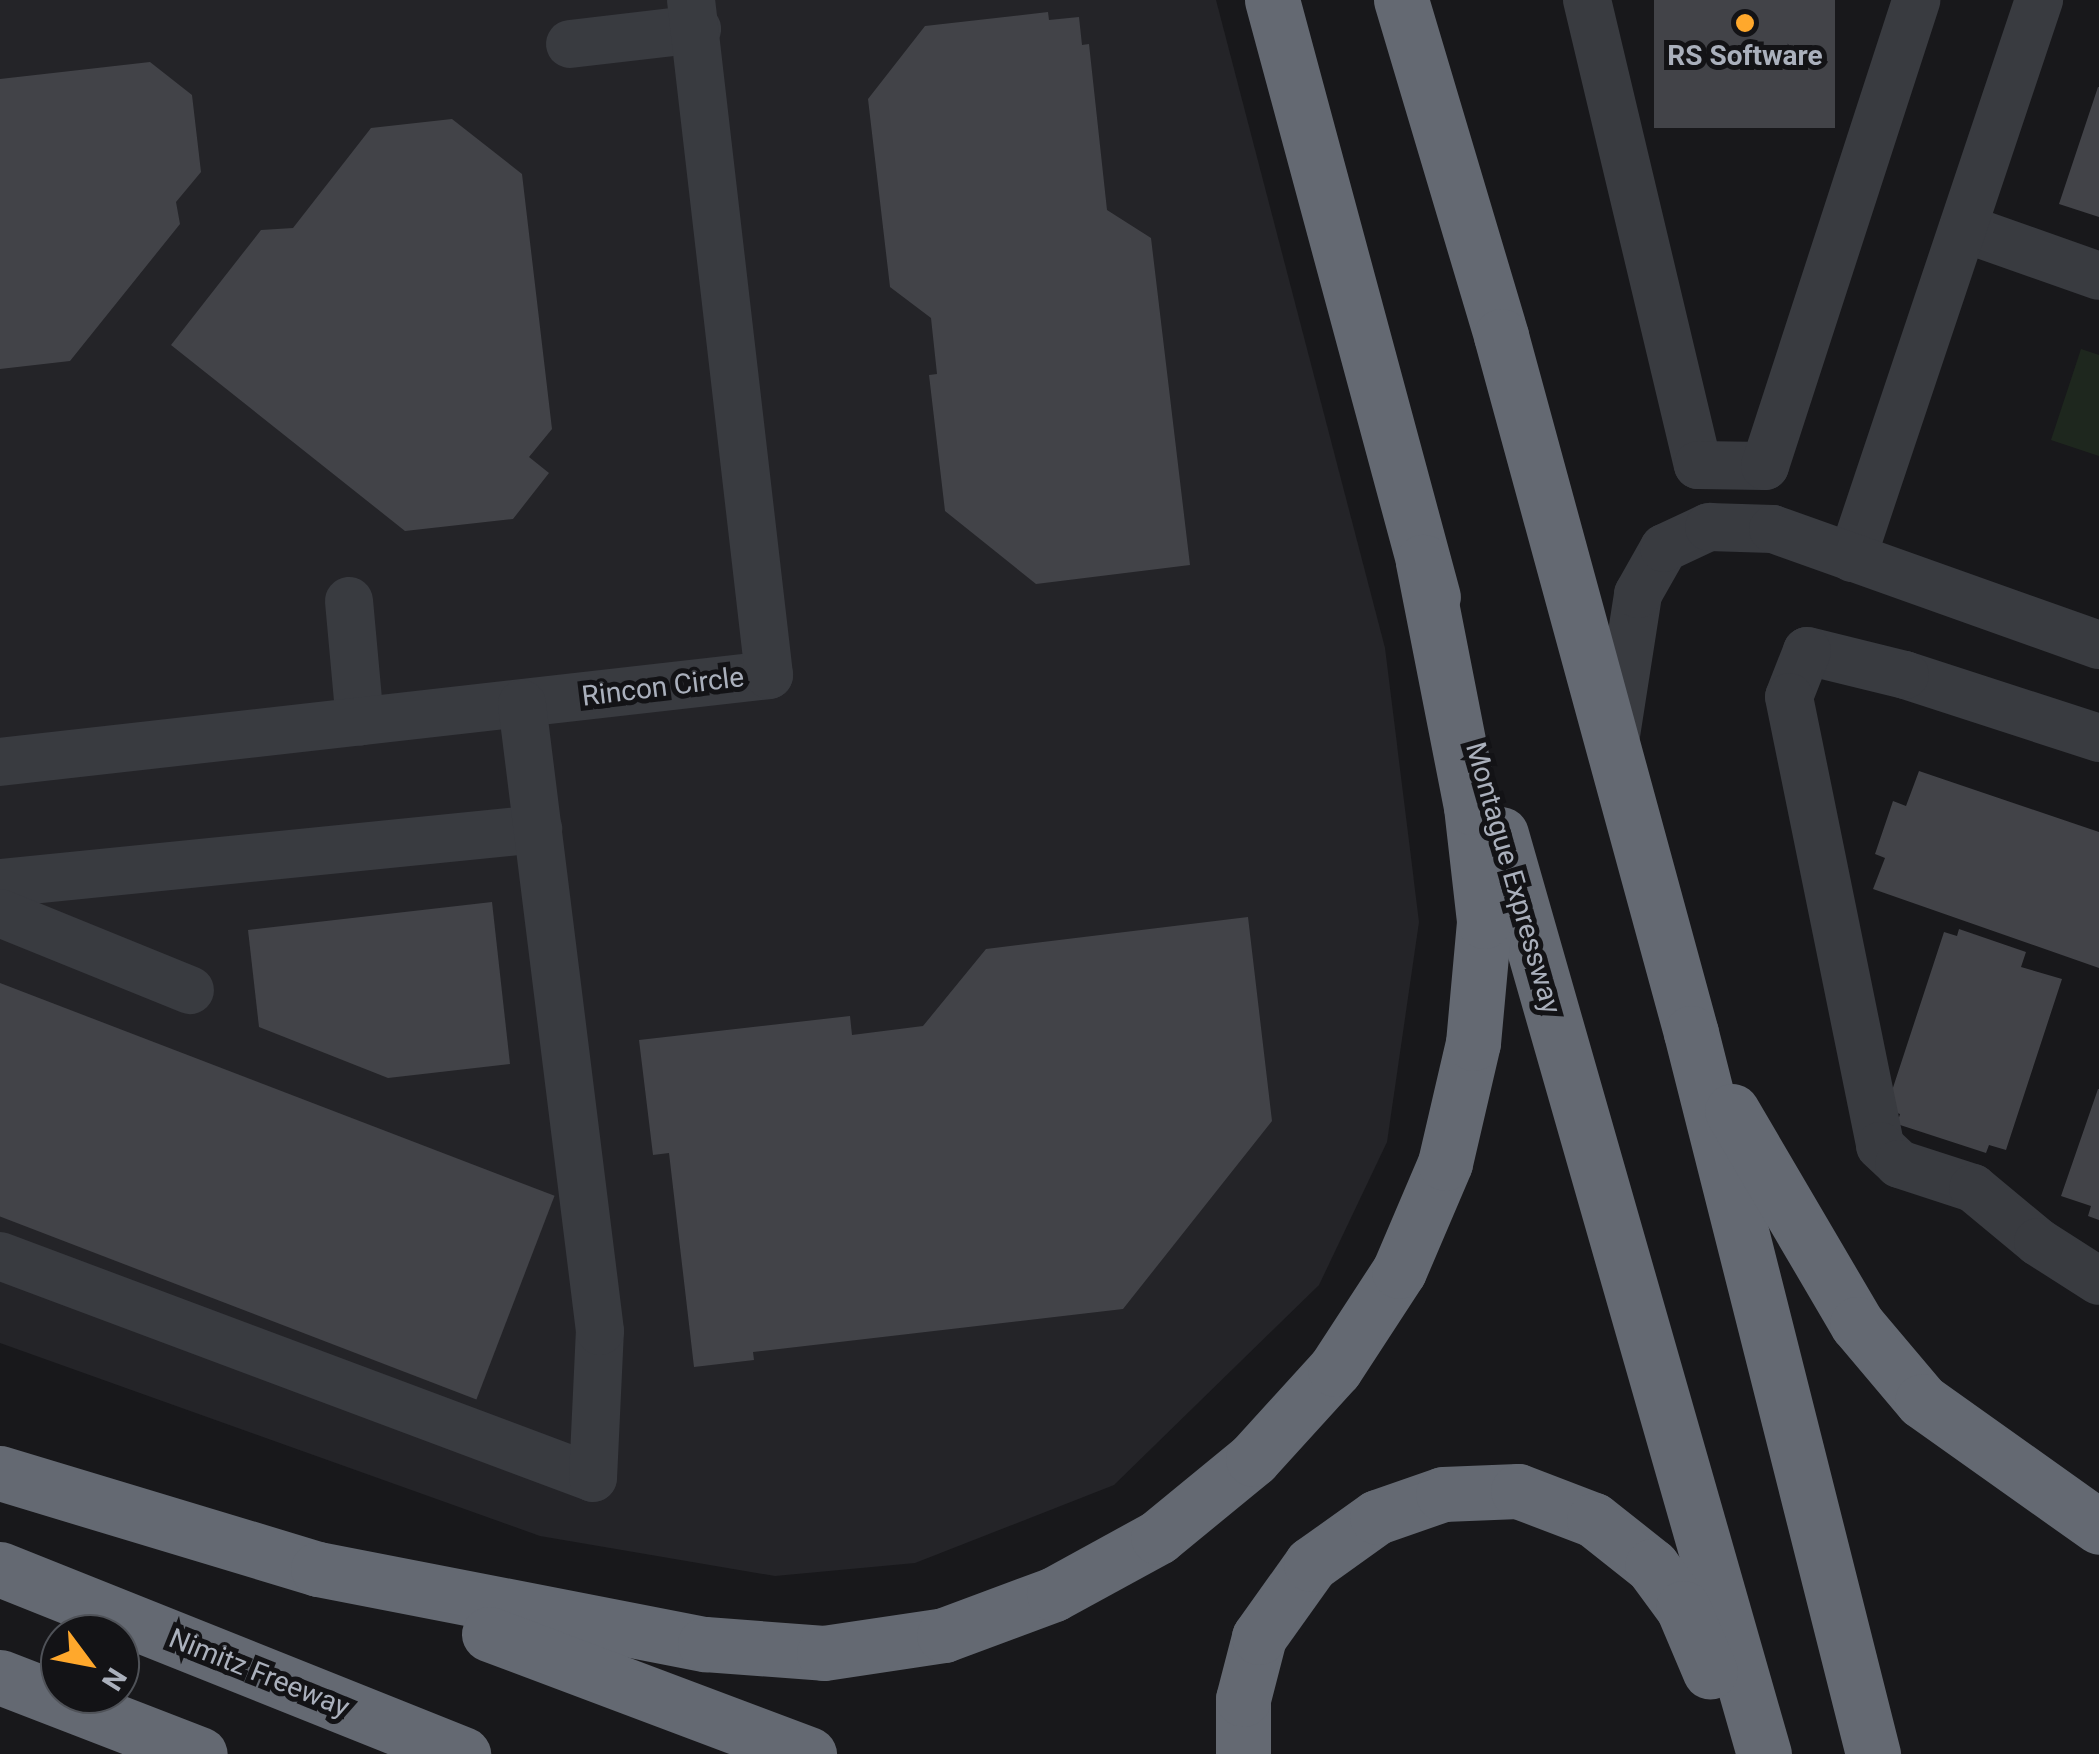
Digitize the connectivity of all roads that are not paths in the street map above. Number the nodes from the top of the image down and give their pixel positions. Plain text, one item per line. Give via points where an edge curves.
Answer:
1 (1272, 0) edge
2 (1401, 0) edge
3 (1587, 0) edge
4 (1916, 0) edge
5 (2039, 0) edge
6 (694, 15) edge
7 (570, 44) dead end
8 (1963, 228) junction
9 (2099, 276) edge
10 (1736, 466) junction
11 (1726, 528) junction
12 (1852, 558) junction
13 (1423, 562) junction
14 (350, 602) dead end
15 (2099, 645) edge
16 (522, 704) junction
17 (360, 722) junction
18 (2099, 738) edge
19 (1612, 756) junction
20 (0, 762) edge
21 (538, 830) junction
22 (0, 883) edge
23 (0, 913) edge
24 (190, 990) dead end
25 (1691, 1033) junction
26 (0, 1256) edge
27 (2099, 1281) edge
28 (0, 1473) edge
29 (2099, 1527) edge
30 (0, 1569) edge
31 (318, 1569) junction
32 (0, 1676) edge
33 (200, 1754) edge
34 (463, 1754) edge
35 (810, 1754) edge
36 (1243, 1754) edge
37 (1741, 1754) edge
38 (1764, 1754) edge
39 (1873, 1754) edge

1 - 13 highway, Montague Expressway
2 - 19 highway via 1501,336
3 - 10 street via 1698,465
4 - 10 street via 1765,466
5 - 8 street
6 - 7 street
6 - 16 street, Rincon Circle via 770,675
8 - 9 street
8 - 12 street
10 - 11 street
11 - 12 street via 1772,529
11 - 19 street via 1664,548 1638,594
12 - 15 street
13 - 31 highway via 1471,807 1484,921 1474,1043 1445,1163 1399,1272 1335,1369 1254,1459 1158,1537 1054,1594 944,1635 824,1653 705,1644
13 - 38 highway, Montague Expressway
14 - 17 street
16 - 17 street, Rincon Circle
16 - 21 street
17 - 20 street, Rincon Circle
18 - 27 street via 1807,651 1789,697 1880,1146 1899,1164 1974,1188
19 - 25 highway
21 - 22 street
21 - 26 street via 600,1331 593,1478
23 - 24 street
25 - 29 highway via 1806,1246 1857,1324 1922,1401
25 - 39 highway
28 - 31 highway
30 - 34 highway, Nimitz Freeway
31 - 35 highway
32 - 33 highway
36 - 37 highway via 1243,1700 1259,1637 1310,1564 1394,1511 1443,1494 1518,1491 1594,1520 1652,1566 1684,1608

